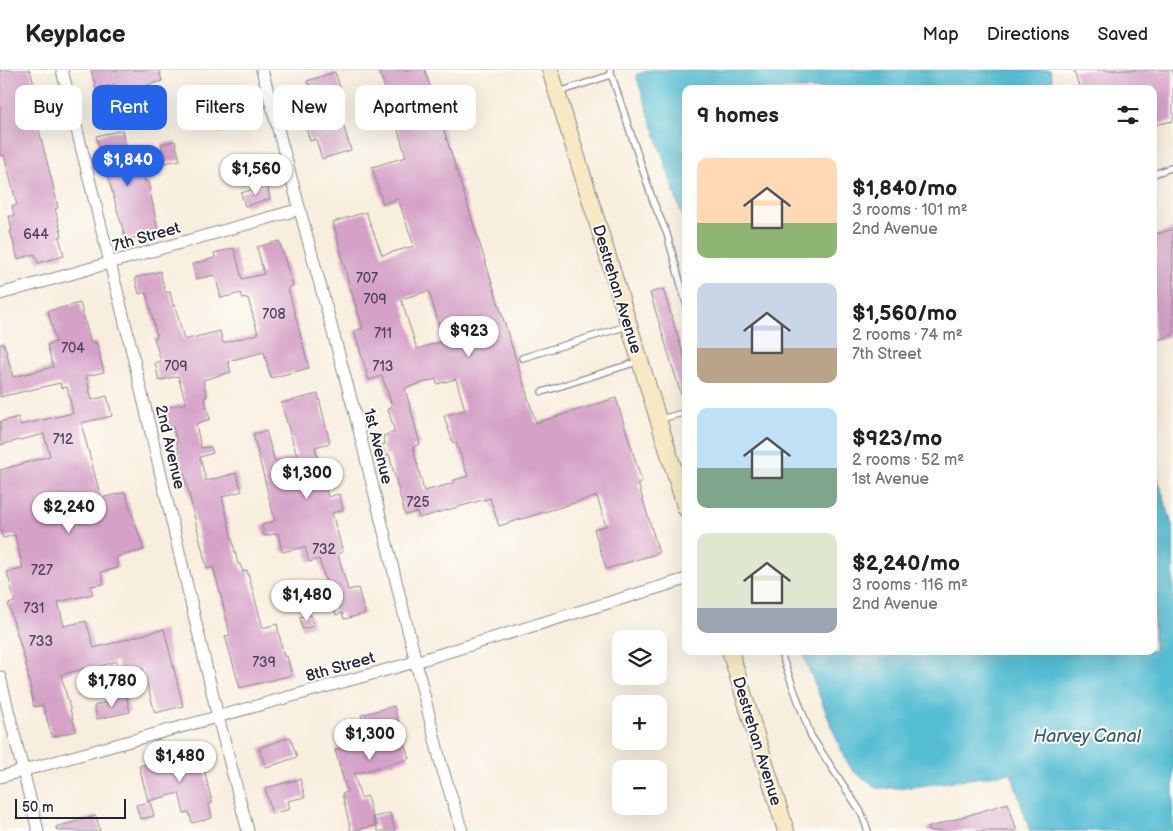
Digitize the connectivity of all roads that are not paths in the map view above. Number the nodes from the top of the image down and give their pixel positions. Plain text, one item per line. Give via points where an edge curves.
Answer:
1 (62, 70) edge
2 (262, 70) edge
3 (550, 70) edge
4 (610, 72) edge
5 (557, 93) junction
6 (1173, 167) edge
7 (1157, 173) edge
8 (300, 209) junction
9 (110, 264) junction
10 (682, 288) edge
11 (0, 294) edge
12 (629, 325) junction
13 (522, 358) dead end
14 (640, 361) junction
15 (542, 392) dead end
16 (682, 413) edge
17 (658, 420) junction
18 (682, 496) edge
19 (682, 580) edge
20 (731, 655) edge
21 (781, 655) edge
22 (415, 662) junction
23 (0, 677) edge
24 (218, 717) junction
25 (23, 772) junction
26 (0, 777) edge
27 (38, 831) edge
28 (248, 831) edge
29 (462, 831) edge
30 (786, 831) edge
31 (868, 831) edge

1 - 9 street, 2nd Avenue
2 - 8 street, 1st Avenue
3 - 5 main road, Destrehan Avenue
4 - 5 lane
4 - 10 lane via 667,234
5 - 12 main road, Destrehan Avenue
6 - 7 lane
8 - 9 street, 7th Street
8 - 22 street, 1st Avenue via 354,410
9 - 11 street, 7th Street
9 - 24 street, 2nd Avenue
12 - 13 lane
12 - 14 main road, Destrehan Avenue
14 - 15 lane
14 - 17 main road, Destrehan Avenue
16 - 17 lane
17 - 18 main road, Destrehan Avenue
19 - 22 street, 8th Street
20 - 30 main road, Destrehan Avenue
21 - 31 lane via 811,736 861,812
22 - 24 street, 8th Street
22 - 29 street, 1st Avenue
23 - 25 street
24 - 25 street, 8th Street
24 - 28 street, 2nd Avenue
25 - 26 street, 8th Street
25 - 27 street

